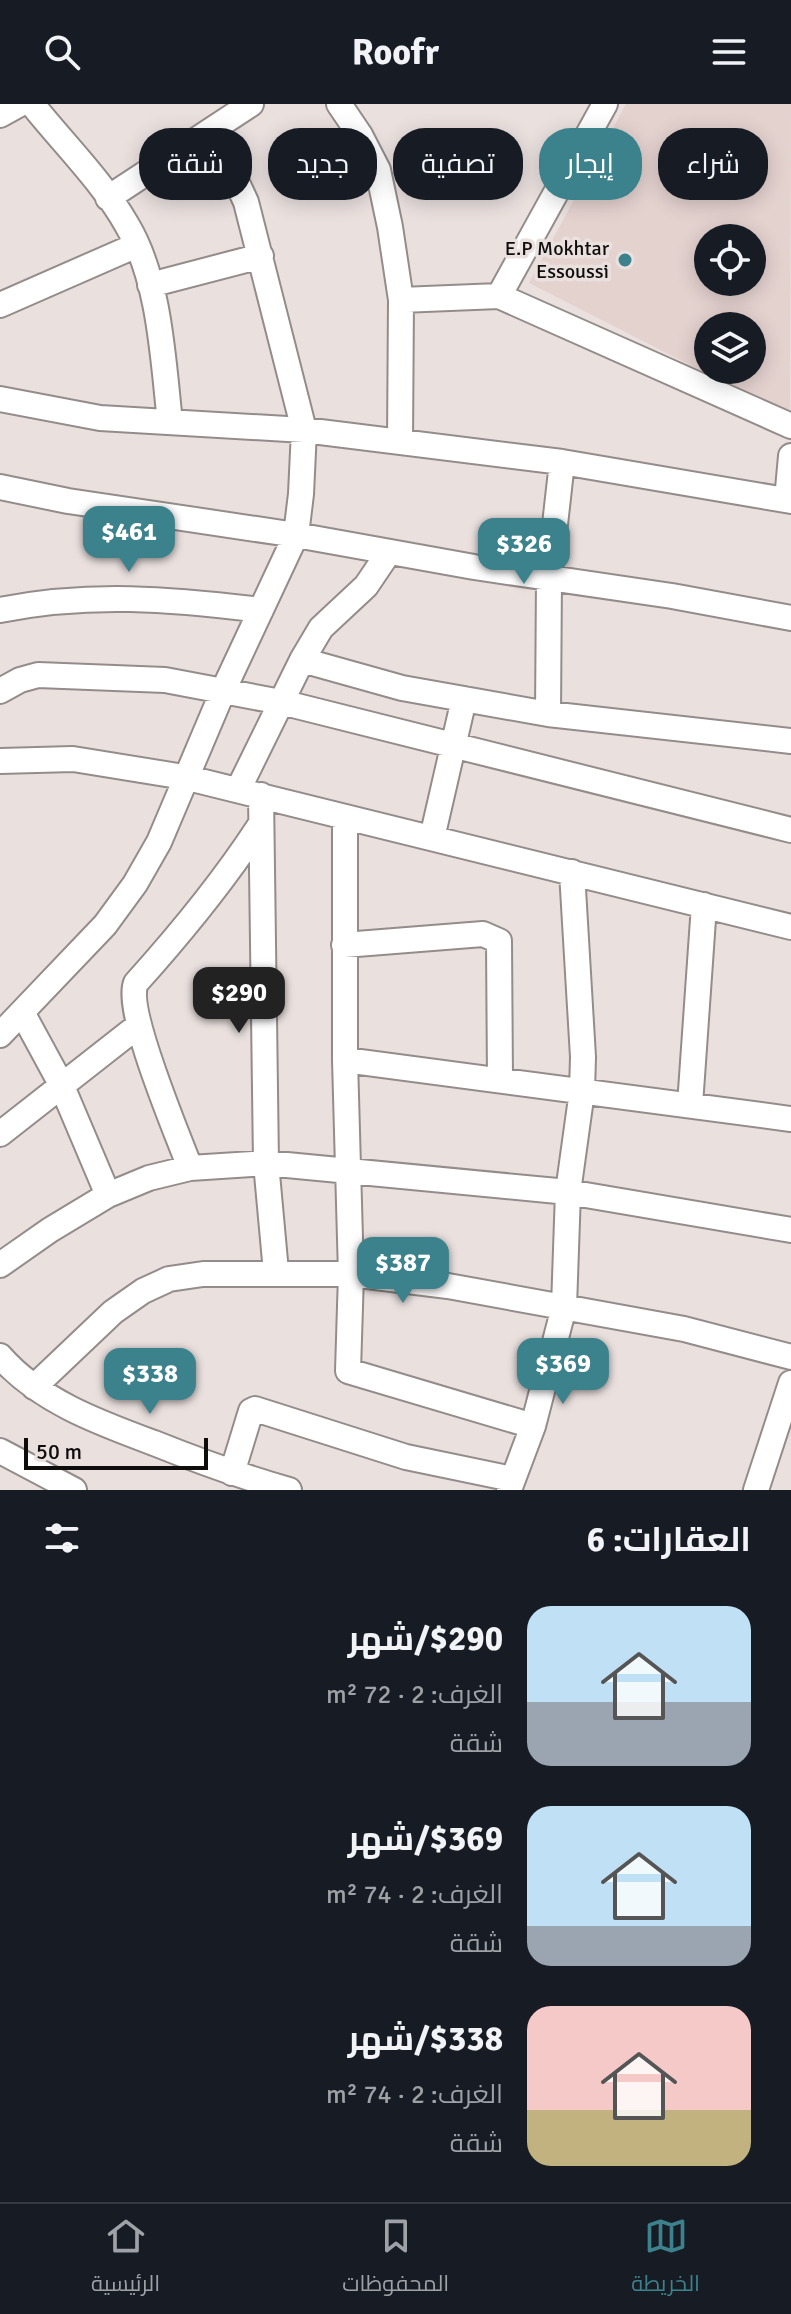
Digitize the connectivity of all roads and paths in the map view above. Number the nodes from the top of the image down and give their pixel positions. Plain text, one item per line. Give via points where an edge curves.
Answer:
1 (20, 104) edge
2 (32, 104) edge
3 (251, 104) edge
4 (339, 104) edge
5 (605, 104) edge
6 (0, 115) edge
7 (217, 128) edge
8 (139, 178) edge
9 (108, 198) junction
10 (245, 200) edge
11 (137, 245) junction
12 (261, 256) junction
13 (150, 285) junction
14 (499, 296) junction
15 (401, 300) junction
16 (0, 305) edge
17 (0, 399) edge
18 (170, 422) junction
19 (791, 426) edge
20 (304, 430) junction
21 (400, 442) junction
22 (791, 456) edge
23 (562, 462) junction
24 (0, 487) edge
25 (789, 500) edge
26 (296, 535) junction
27 (389, 552) junction
28 (549, 578) junction
29 (0, 610) edge
30 (261, 610) junction
31 (791, 618) edge
32 (302, 660) junction
33 (0, 691) edge
34 (223, 691) junction
35 (464, 699) junction
36 (281, 702) junction
37 (548, 714) junction
38 (791, 741) edge
39 (454, 745) junction
40 (0, 761) edge
41 (184, 777) junction
42 (250, 793) junction
43 (345, 817) junction
44 (260, 825) junction
45 (791, 830) edge
46 (432, 838) junction
47 (572, 872) junction
48 (704, 905) junction
49 (791, 927) edge
50 (344, 945) junction
51 (23, 1014) junction
52 (139, 1025) junction
53 (0, 1035) edge
54 (345, 1060) junction
55 (500, 1080) junction
56 (61, 1084) junction
57 (582, 1091) junction
58 (690, 1105) junction
59 (791, 1119) edge
60 (0, 1134) edge
61 (266, 1163) junction
62 (190, 1168) junction
63 (347, 1170) junction
64 (568, 1192) junction
65 (108, 1195) junction
66 (791, 1230) edge
67 (0, 1265) edge
68 (276, 1272) junction
69 (351, 1274) junction
70 (564, 1307) junction
71 (791, 1357) edge
72 (2, 1363) edge
73 (791, 1383) edge
74 (34, 1387) junction
75 (533, 1426) junction
76 (0, 1451) edge
77 (764, 1460) junction
78 (232, 1473) junction
79 (48, 1483) edge
80 (510, 1484) edge
81 (74, 1490) edge
82 (289, 1490) edge
83 (756, 1490) edge
84 (769, 1490) edge

1 - 6 street
2 - 9 street
3 - 7 street
4 - 15 street via 378,170
5 - 14 street
8 - 9 street
9 - 11 street
10 - 12 street
11 - 13 street
11 - 16 street
12 - 13 street
12 - 20 street
13 - 18 street
14 - 15 street
14 - 19 street
15 - 21 street
17 - 18 street via 100,418
18 - 20 street
20 - 21 street
20 - 26 street
21 - 23 street
22 - 25 street
23 - 25 street
23 - 28 street
24 - 26 street
26 - 27 street
26 - 30 street
27 - 28 street
27 - 32 street via 366,586 321,628
28 - 31 street
28 - 37 street
29 - 30 street via 104,597
30 - 34 street
32 - 35 street
32 - 36 street
33 - 34 street via 38,675 165,680
34 - 36 street
34 - 41 street
35 - 37 street
35 - 39 street
36 - 39 street
36 - 42 street
37 - 38 street
39 - 45 street
39 - 46 street
40 - 41 street via 73,759
41 - 42 street
41 - 51 street via 159,842 135,884 105,925
42 - 43 street
42 - 44 street
43 - 46 street
43 - 50 street
44 - 52 street via 198,912 136,983 133,999
44 - 61 street
46 - 47 street
47 - 48 street
47 - 57 street
48 - 49 street
48 - 58 street
50 - 54 street
50 - 55 street via 483,934 499,941
51 - 53 street
51 - 56 street
52 - 56 street
52 - 62 street
54 - 55 street
54 - 63 street
55 - 57 street
56 - 60 street
56 - 65 street
57 - 58 street
57 - 64 street
58 - 59 street
61 - 62 street
61 - 63 street
61 - 68 street
62 - 65 street
63 - 64 street
63 - 69 street
64 - 66 street
64 - 70 street
65 - 67 street
68 - 69 street
68 - 74 street via 203,1274 169,1279 143,1291 113,1312
69 - 70 street
69 - 75 street via 348,1371
70 - 71 street via 684,1329
70 - 75 street
72 - 74 street
73 - 77 street
74 - 78 street via 84,1416
75 - 80 street
76 - 79 street
77 - 83 street
77 - 84 street
78 - 80 street via 255,1409
78 - 82 street
79 - 81 street

